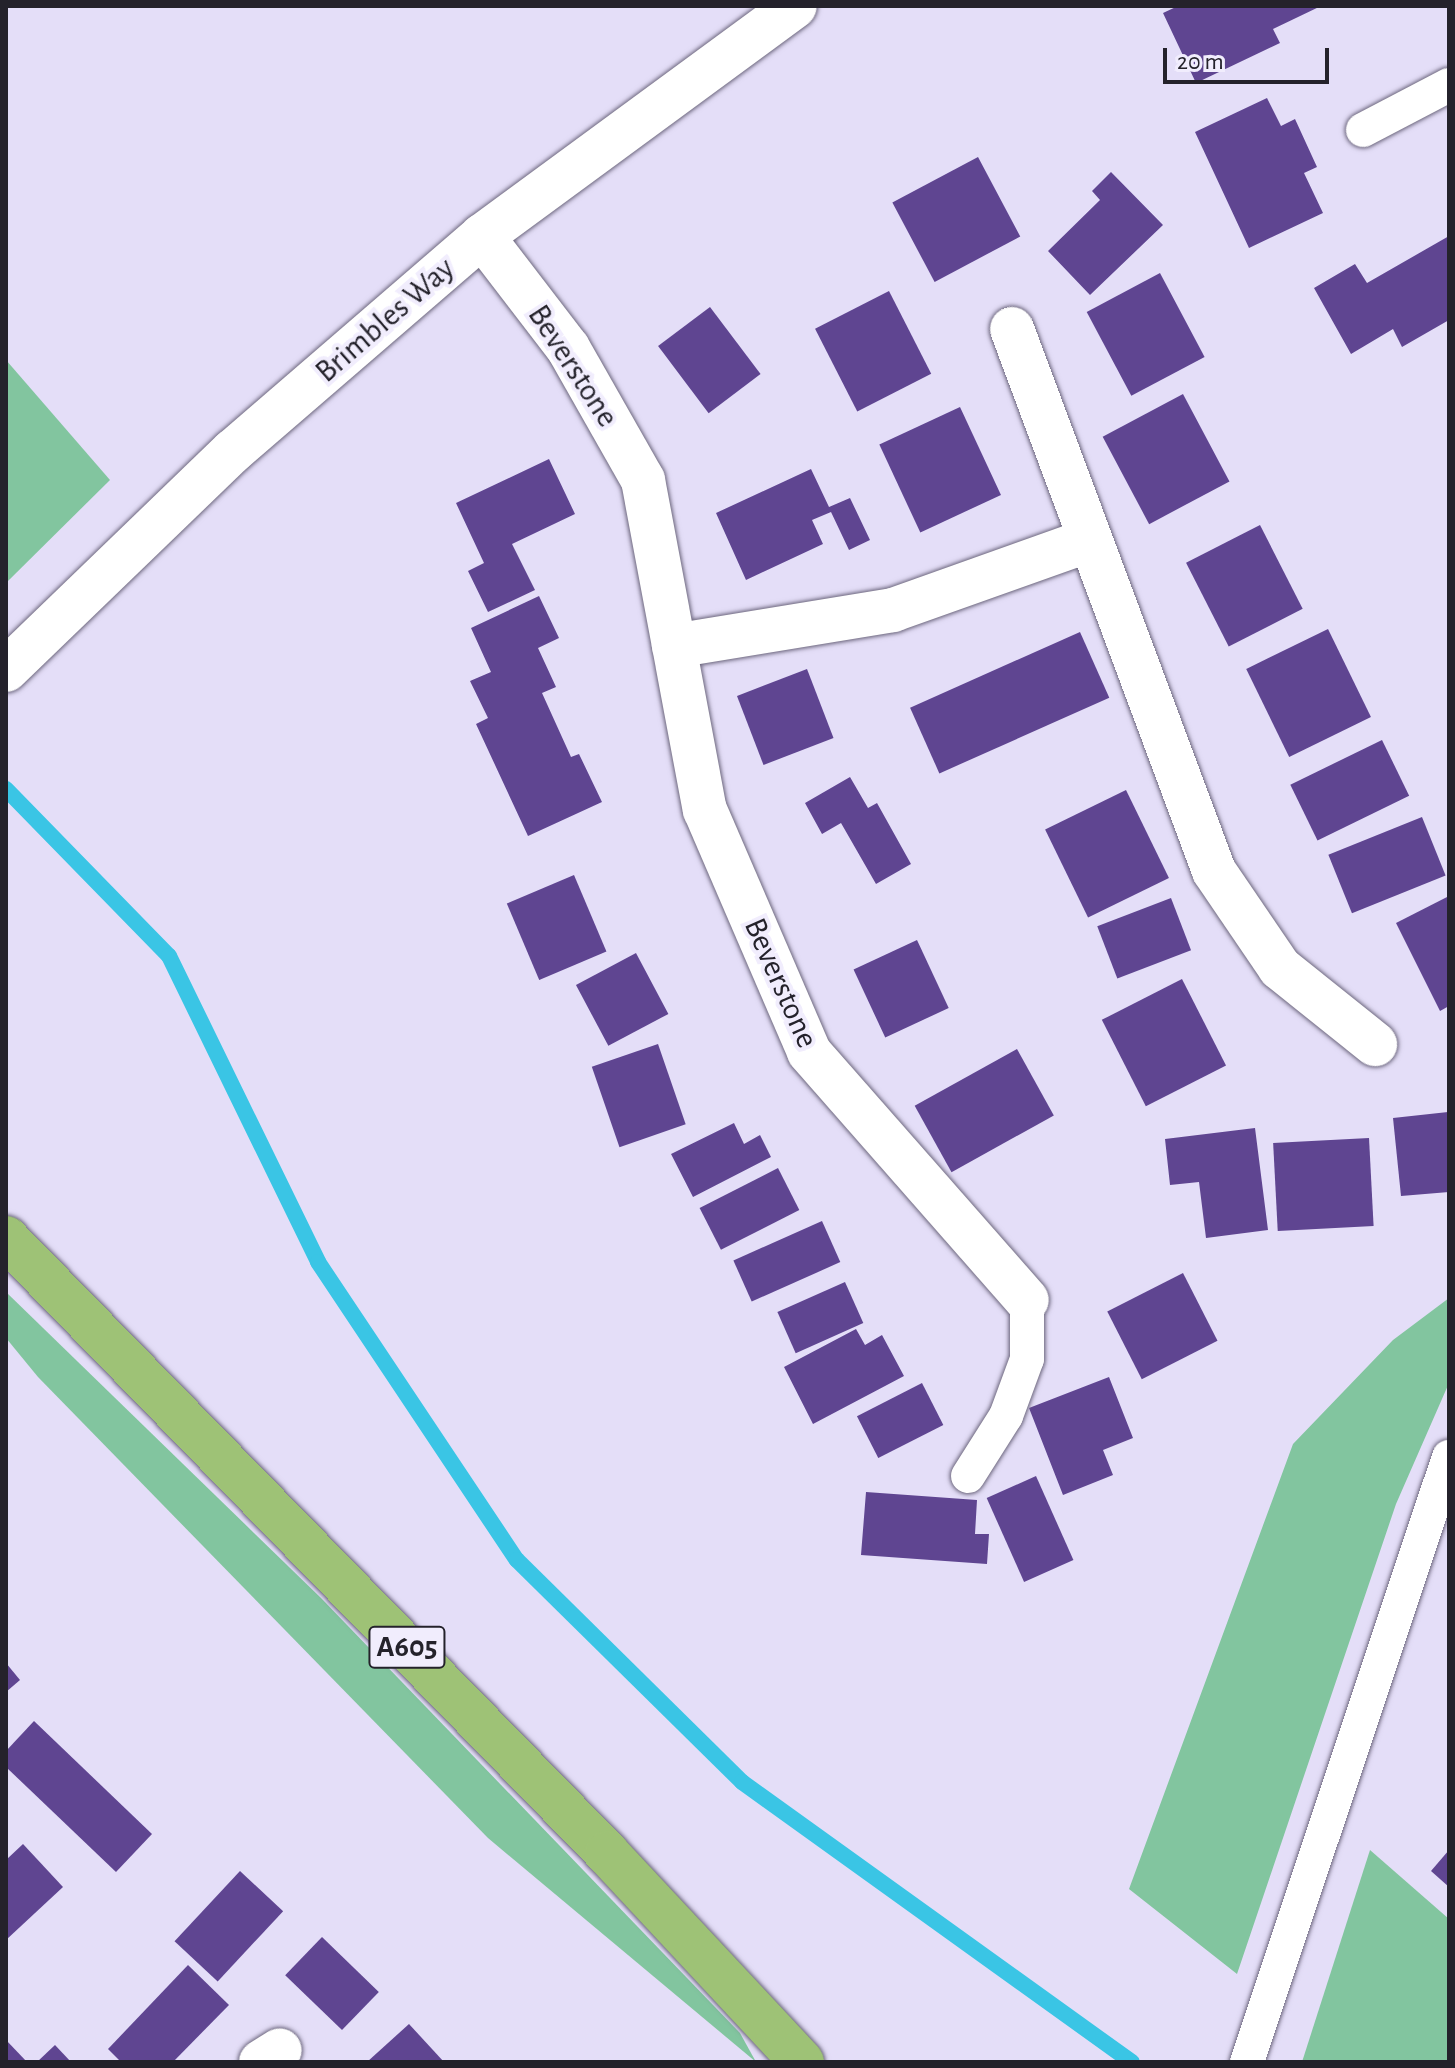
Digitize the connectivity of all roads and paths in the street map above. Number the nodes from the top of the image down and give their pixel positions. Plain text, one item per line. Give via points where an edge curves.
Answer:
1 (795, 6) edge
2 (1449, 85) edge
3 (1363, 130) dead end
4 (482, 236) junction
5 (1012, 329) dead end
6 (1087, 541) junction
7 (674, 646) junction
8 (6, 670) edge
9 (1375, 1044) dead end
10 (6, 1238) edge
11 (1027, 1300) joint
12 (1449, 1457) edge
13 (968, 1476) dead end
14 (802, 2062) edge
15 (1247, 2062) edge

1 - 4 street, Brimbles Way
2 - 3 lane
4 - 7 street, Beverstone via 568,348 643,480
4 - 8 street, Brimbles Way via 233,451
5 - 6 street
6 - 7 street via 893,610
6 - 9 street via 1214,871 1280,968
7 - 11 street, Beverstone via 705,810 809,1052
10 - 14 main road, A605 via 607,1853
11 - 13 lane via 1027,1359 1006,1416
12 - 15 lane

